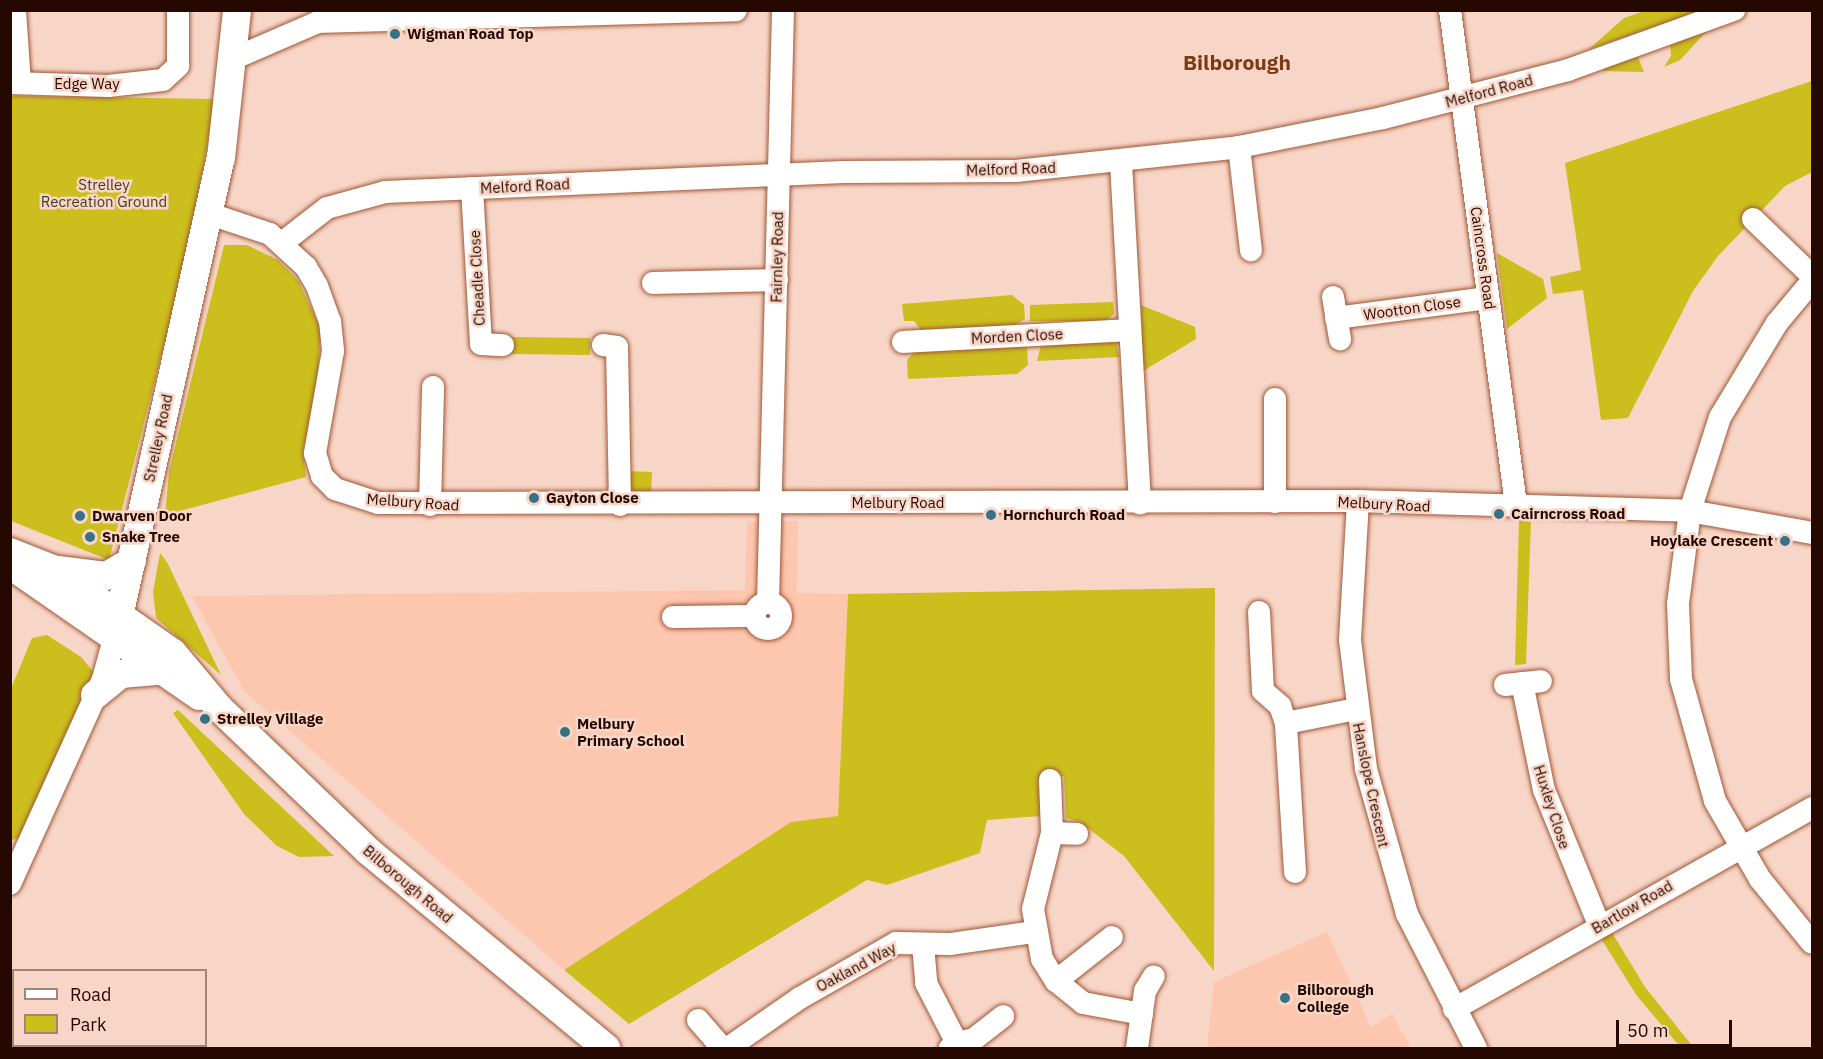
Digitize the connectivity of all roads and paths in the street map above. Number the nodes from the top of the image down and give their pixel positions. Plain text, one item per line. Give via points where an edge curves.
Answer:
1 (15, 10) edge
2 (178, 10) edge
3 (237, 10) edge
4 (736, 10) edge
5 (783, 10) edge
6 (1450, 10) edge
7 (1734, 10) edge
8 (680, 12) edge
9 (376, 16) edge
10 (235, 58) junction
11 (15, 83) edge
12 (1463, 98) junction
13 (1239, 147) junction
14 (1121, 163) junction
15 (778, 175) junction
16 (472, 189) junction
17 (207, 213) junction
18 (1753, 219) dead end
19 (282, 243) junction
20 (1251, 250) dead end
21 (1812, 276) edge
22 (777, 280) junction
23 (1812, 280) edge
24 (653, 283) dead end
25 (1488, 298) junction
26 (1336, 318) dead end
27 (1130, 330) junction
28 (903, 342) dead end
29 (503, 345) dead end
30 (603, 345) dead end
31 (433, 387) dead end
32 (1275, 399) dead end
33 (1358, 501) junction
34 (1140, 502) junction
35 (1275, 502) junction
36 (768, 503) junction
37 (430, 505) junction
38 (620, 505) junction
39 (1516, 506) junction
40 (1690, 511) junction
41 (1812, 533) edge
42 (10, 552) edge
43 (132, 561) junction
44 (10, 565) edge
45 (53, 569) junction
46 (1259, 612) dead end
47 (673, 617) dead end
48 (118, 627) junction
49 (159, 671) junction
50 (1523, 683) dead end
51 (96, 695) junction
52 (219, 708) junction
53 (1356, 710) junction
54 (1283, 714) junction
55 (1050, 780) dead end
56 (1812, 808) edge
57 (1052, 833) junction
58 (1077, 834) dead end
59 (1738, 846) junction
60 (1295, 872) dead end
61 (10, 884) edge
62 (1599, 926) junction
63 (1034, 932) junction
64 (1112, 936) dead end
65 (1812, 943) edge
66 (923, 945) junction
67 (1154, 976) dead end
68 (1056, 981) junction
69 (1454, 1009) junction
70 (1142, 1014) junction
71 (1003, 1016) dead end
72 (698, 1020) dead end
73 (953, 1046) edge
74 (606, 1048) edge
75 (728, 1048) edge
76 (1137, 1048) edge
77 (1476, 1048) edge

1 - 11 street
2 - 11 street, Edge Way via 178,66 164,80 108,86
3 - 10 main road, Strelley Road
4 - 8 street
5 - 15 street, Fairnley Road
6 - 12 street, Caincross Road
7 - 12 street, Melford Road via 1568,70
8 - 9 street
9 - 10 street via 318,22
10 - 17 main road, Strelley Road
12 - 13 street, Melford Road
12 - 25 street, Caincross Road
13 - 14 street, Melford Road
13 - 20 street
14 - 15 street, Melford Road
14 - 27 street
15 - 16 street, Melford Road
15 - 22 street, Fairnley Road
16 - 19 street, Melford Road via 357,196 327,208
16 - 29 street, Cheadle Close via 481,344
17 - 19 street, Melbury Road
17 - 43 main road, Strelley Road
18 - 21 street
19 - 37 street, Melbury Road via 306,267 330,321 332,373 315,453 322,476 361,500
22 - 24 street
22 - 36 street, Fairnley Road
23 - 40 street via 1777,323 1720,417
25 - 26 street, Wootton Close
25 - 39 street, Caincross Road
27 - 28 street, Morden Close
27 - 34 street
30 - 38 street via 617,347
31 - 37 street
32 - 35 street
33 - 35 street, Melbury Road
33 - 39 street, Melbury Road via 1427,507
33 - 53 street, Hanslope Crescent via 1350,640
34 - 35 street, Melbury Road
34 - 36 street, Melbury Road
36 - 38 street, Melbury Road
36 - 47 street, Fairnley Road via 762,609
37 - 38 street, Melbury Road
39 - 40 street, Melbury Road
40 - 41 street, Melbury Road
40 - 59 street via 1678,604 1681,679 1710,787
42 - 45 main road
43 - 45 main road via 106,576
43 - 48 main road, Strelley Road
44 - 48 main road
45 - 48 main road
46 - 54 street via 1263,691
48 - 49 main road, Bilborough Road
48 - 51 street, Strelley Road
48 - 52 main road, Bilborough Road via 172,653
49 - 51 main road via 122,674
49 - 52 main road, Bilborough Road
50 - 62 street, Huxley Close via 1544,790
51 - 61 street, Strelley Road
52 - 74 main road, Bilborough Road via 368,851
53 - 54 street
53 - 69 street, Hanslope Crescent via 1388,860 1426,958
54 - 60 street
55 - 57 street
56 - 59 street, Bartlow Road
57 - 58 street
57 - 63 street via 1036,889
59 - 62 street, Bartlow Road
59 - 65 street
62 - 69 street, Bartlow Road
63 - 66 street, Oakland Way
63 - 68 street
64 - 68 street
66 - 73 street via 926,983
66 - 75 street, Oakland Way via 887,947 800,998
67 - 70 street
68 - 70 street via 1083,1003
69 - 77 street, Hanslope Crescent
70 - 76 street
71 - 73 street via 974,1039
72 - 75 street, Oakland Way

